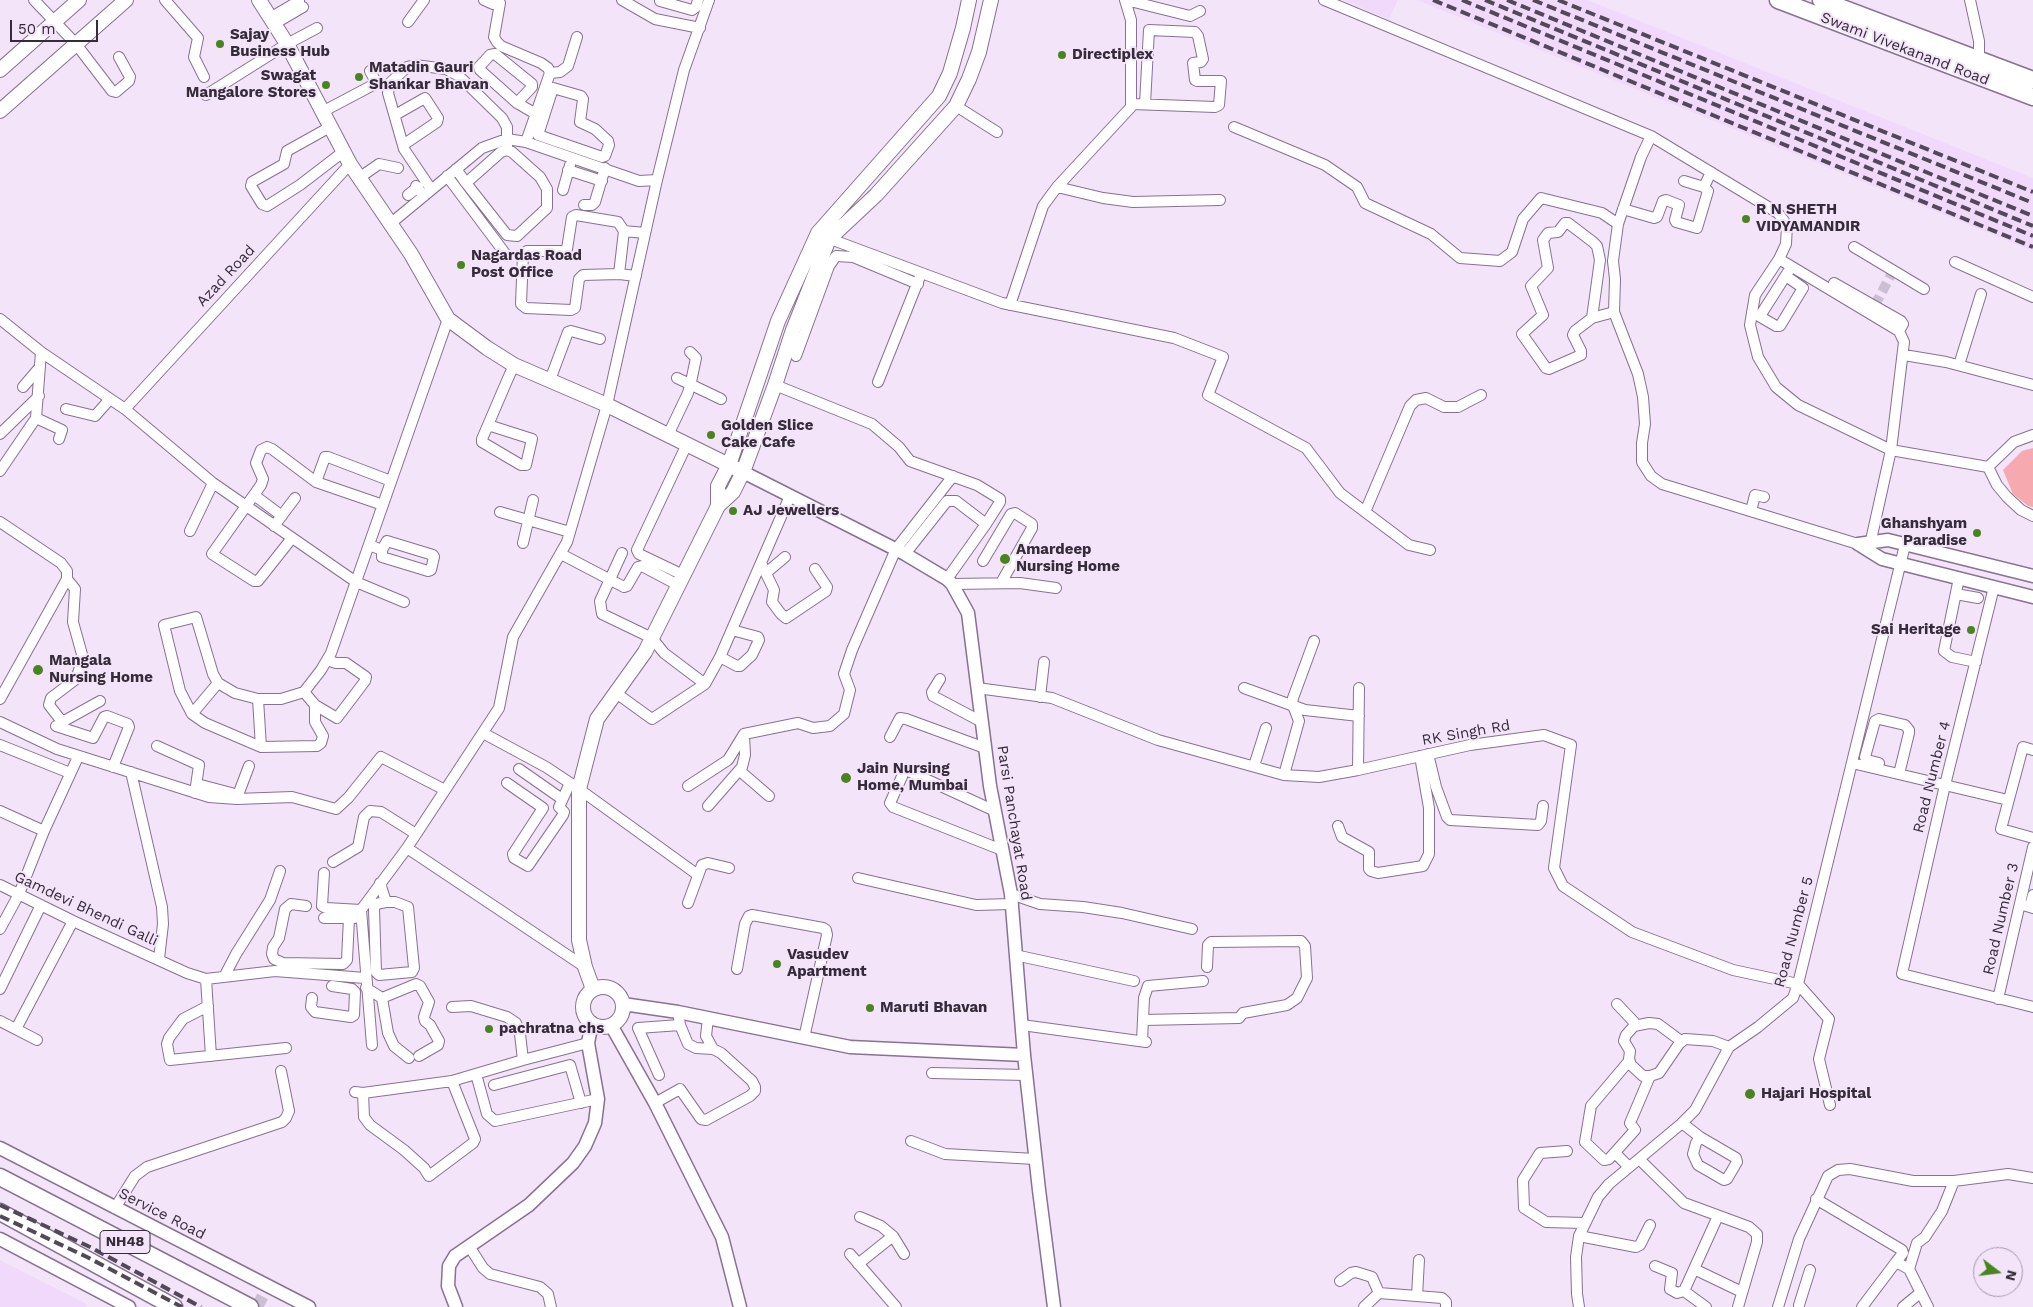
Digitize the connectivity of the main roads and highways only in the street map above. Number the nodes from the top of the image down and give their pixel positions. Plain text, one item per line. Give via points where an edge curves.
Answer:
1 (80, 0) edge
2 (126, 0) edge
3 (259, 0) edge
4 (968, 0) edge
5 (991, 0) edge
6 (1821, 0) edge
7 (1781, 1) edge
8 (0, 70) edge
9 (2033, 80) edge
10 (2033, 97) edge
11 (0, 111) edge
12 (824, 236) junction
13 (729, 465) junction
14 (743, 472) junction
15 (718, 506) junction
16 (593, 989) junction
17 (0, 1177) edge
18 (0, 1212) edge
19 (174, 1307) edge
20 (250, 1307) edge

1 - 8 main road
2 - 11 main road
3 - 13 main road via 287,44 350,164 411,254 448,318 514,365 606,405
4 - 12 main road via 950,73 939,96
5 - 12 main road via 979,52 956,106 876,195
6 - 9 main road, Swami Vivekanand Road
7 - 10 main road, Swami Vivekanand Road
12 - 13 main road via 778,321
12 - 14 main road via 815,289
13 - 14 main road
13 - 15 main road via 718,486
14 - 15 main road via 733,492
15 - 16 main road via 645,652 597,719 575,786 579,940
16 - 16 main road via 612,989 621,998 621,1017 611,1025 592,1024 584,1013 585,999
17 - 20 main road, NH48
18 - 19 main road, NH48

